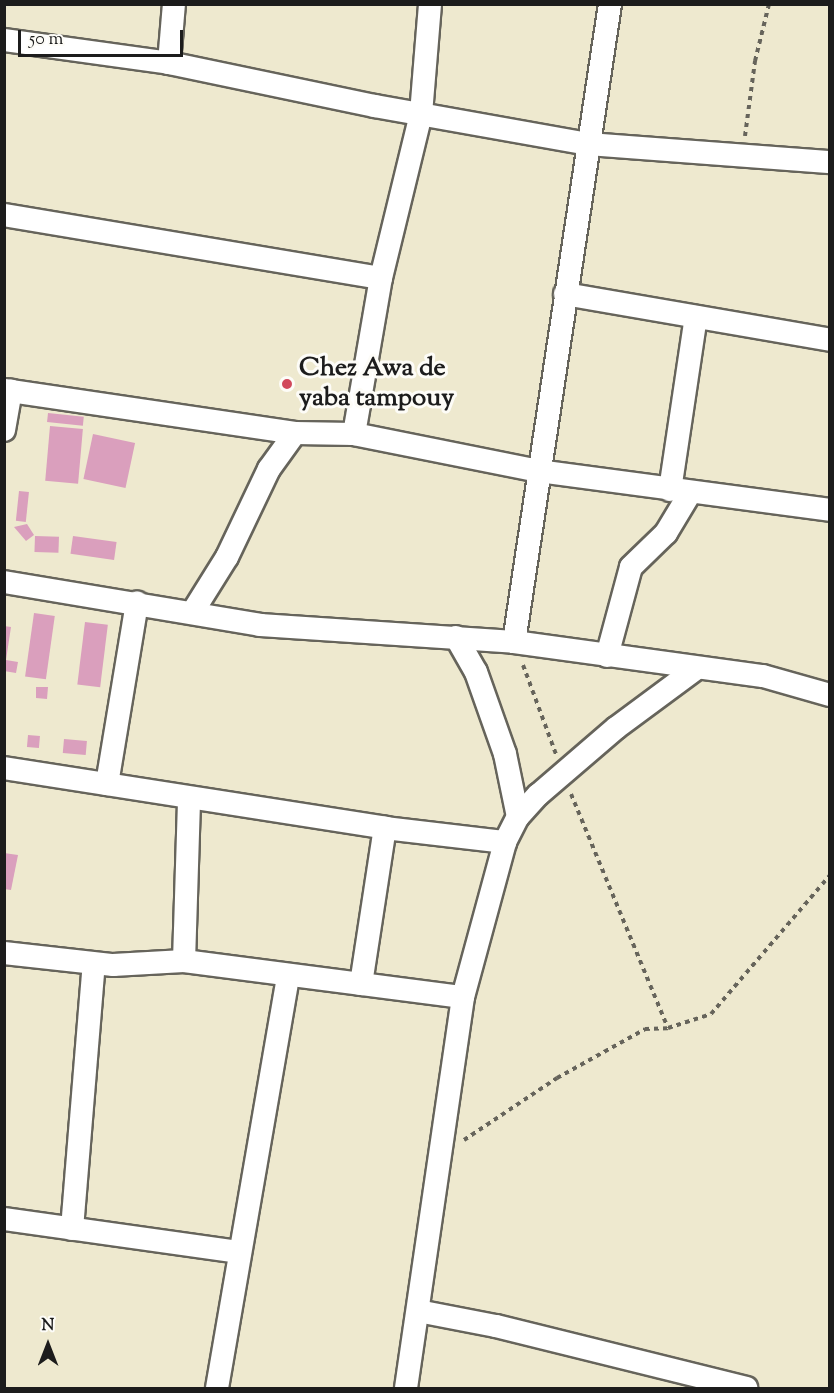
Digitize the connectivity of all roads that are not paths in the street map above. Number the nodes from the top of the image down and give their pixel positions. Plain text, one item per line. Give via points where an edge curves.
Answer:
1 (174, 4) edge
2 (430, 4) edge
3 (610, 4) edge
4 (4, 40) edge
5 (169, 63) junction
6 (421, 114) junction
7 (589, 144) junction
8 (830, 162) edge
9 (4, 215) edge
10 (381, 278) junction
11 (565, 294) junction
12 (696, 317) junction
13 (830, 340) edge
14 (8, 390) edge
15 (4, 430) edge
16 (295, 432) junction
17 (354, 434) junction
18 (539, 471) junction
19 (680, 491) junction
20 (830, 510) edge
21 (4, 582) edge
22 (136, 602) junction
23 (192, 613) junction
24 (456, 637) junction
25 (514, 642) junction
26 (607, 656) junction
27 (698, 668) junction
28 (830, 695) edge
29 (4, 768) edge
30 (107, 784) junction
31 (189, 798) junction
32 (518, 817) junction
33 (385, 828) junction
34 (505, 842) junction
35 (4, 953) edge
36 (184, 962) junction
37 (94, 964) junction
38 (288, 975) junction
39 (361, 984) junction
40 (463, 997) junction
41 (4, 1219) edge
42 (72, 1229) junction
43 (238, 1252) junction
44 (417, 1311) junction
45 (217, 1389) edge
46 (406, 1389) edge
47 (746, 1389) edge

1 - 5 street
2 - 6 street
3 - 7 street
4 - 5 street
5 - 6 street
6 - 7 street
6 - 10 street
7 - 8 street
7 - 11 street
9 - 10 street
10 - 17 street
11 - 12 street
11 - 18 street
12 - 13 street
12 - 19 street
14 - 15 street
14 - 16 street
16 - 17 street
16 - 23 street via 269,469 227,558
17 - 18 street
18 - 19 street
18 - 25 street
19 - 20 street
19 - 26 street via 666,532 631,567
21 - 22 street
22 - 23 street
22 - 30 street
23 - 24 street via 260,625
24 - 25 street
24 - 32 street via 476,672 505,754
25 - 26 street
26 - 27 street
27 - 28 street via 763,676
27 - 32 street via 616,728
29 - 30 street
30 - 31 street
31 - 33 street
31 - 36 street
32 - 34 street
33 - 34 street
33 - 39 street
34 - 40 street
35 - 37 street
36 - 37 street
36 - 38 street
37 - 42 street
38 - 39 street
38 - 43 street
39 - 40 street
40 - 44 street
41 - 42 street
42 - 43 street
43 - 45 street
44 - 46 street
44 - 47 street via 496,1326

